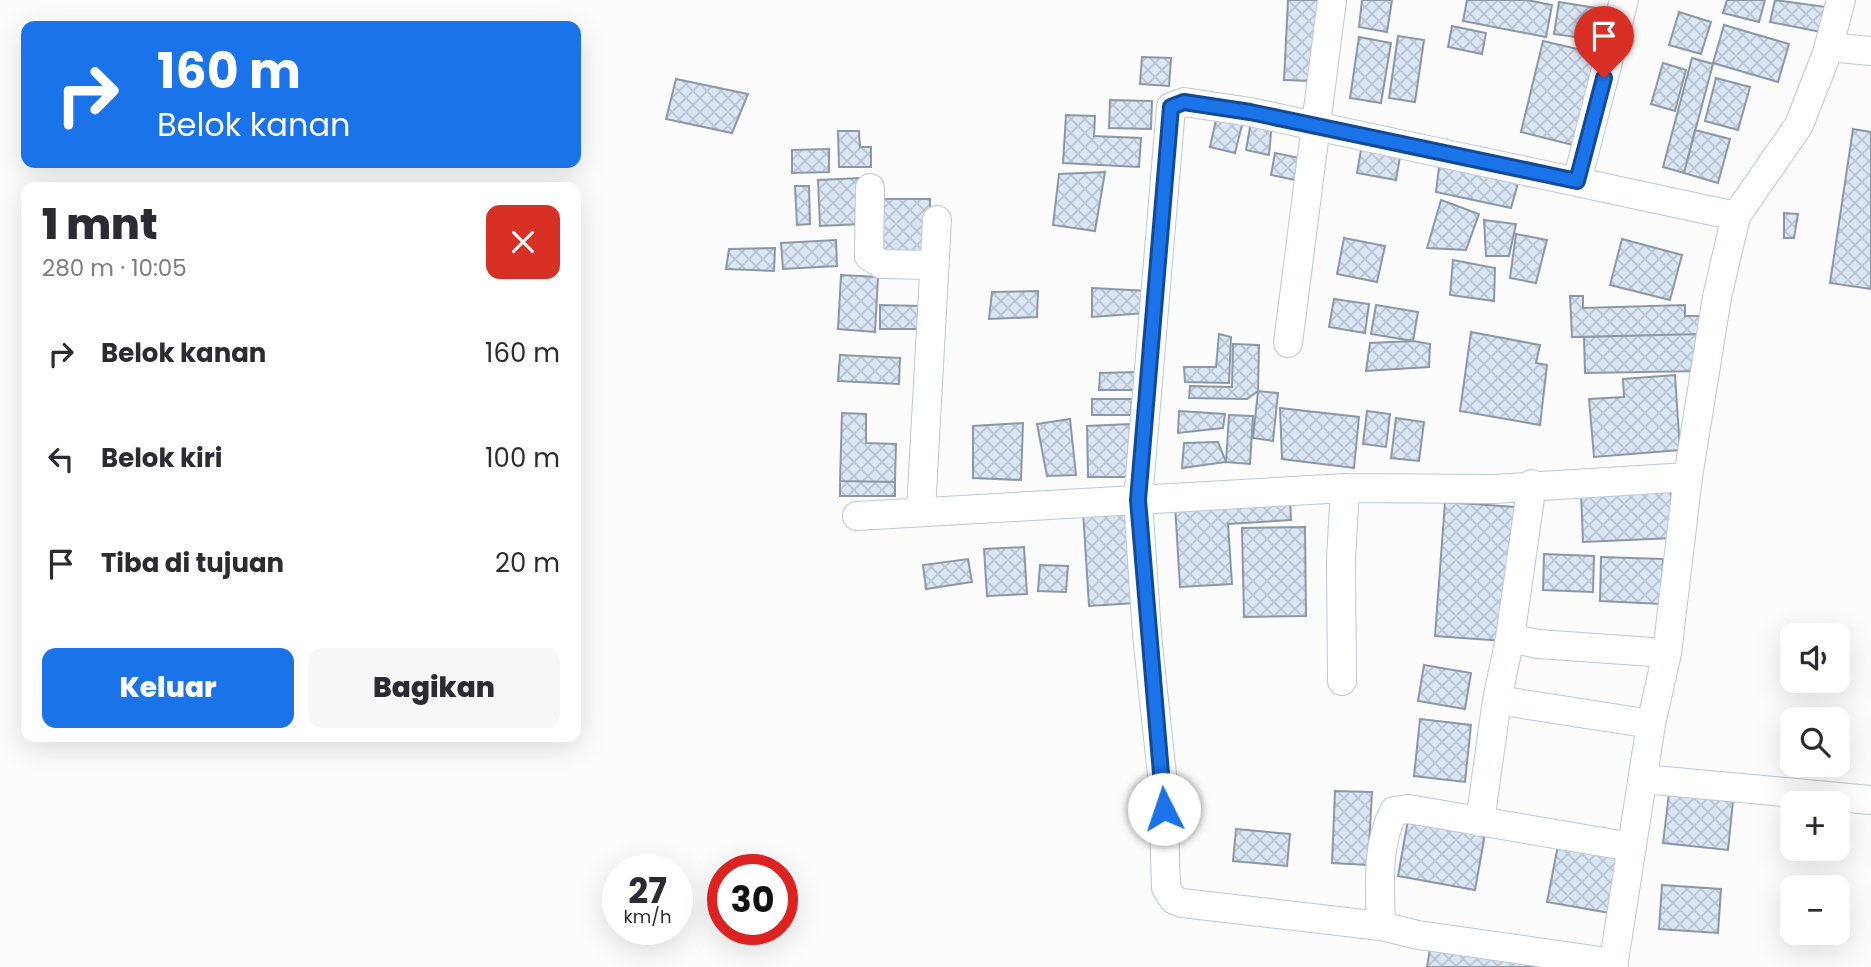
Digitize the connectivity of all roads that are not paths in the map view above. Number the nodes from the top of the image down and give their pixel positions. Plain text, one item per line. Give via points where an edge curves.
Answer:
1 (1332, 0) edge
2 (1624, 0) edge
3 (1841, 0) edge
4 (1829, 47) junction
5 (1871, 51) edge
6 (1318, 126) junction
7 (1577, 181) junction
8 (870, 188) dead end
9 (1736, 216) junction
10 (937, 220) dead end
11 (934, 265) junction
12 (1288, 343) dead end
13 (1688, 477) junction
14 (1532, 484) junction
15 (1345, 488) junction
16 (1138, 500) junction
17 (921, 510) junction
18 (856, 516) dead end
19 (1510, 638) junction
20 (1667, 653) junction
21 (1342, 681) dead end
22 (1497, 700) junction
23 (1651, 724) junction
24 (1643, 779) junction
25 (1871, 800) edge
26 (1479, 822) junction
27 (1632, 847) junction
28 (1381, 926) junction
29 (1613, 965) edge

1 - 6 street
2 - 7 street
3 - 4 street
4 - 5 street
4 - 9 street via 1799,125
6 - 7 street
6 - 12 street
6 - 16 street via 1184,102 1171,107
7 - 9 street
8 - 11 street via 869,256 881,264
9 - 13 street via 1717,297
10 - 11 street
11 - 17 street
13 - 14 street
13 - 20 street
14 - 15 street via 1494,489
14 - 19 street
15 - 16 street
15 - 21 street
16 - 17 street
16 - 28 street via 1169,894 1182,903
17 - 18 street
19 - 20 street
19 - 22 street
20 - 23 street
22 - 23 street
22 - 26 street
23 - 24 street
24 - 25 street
24 - 27 street
26 - 27 street
26 - 28 street via 1418,810 1394,811 1385,827 1379,882
27 - 29 street
28 - 29 street

